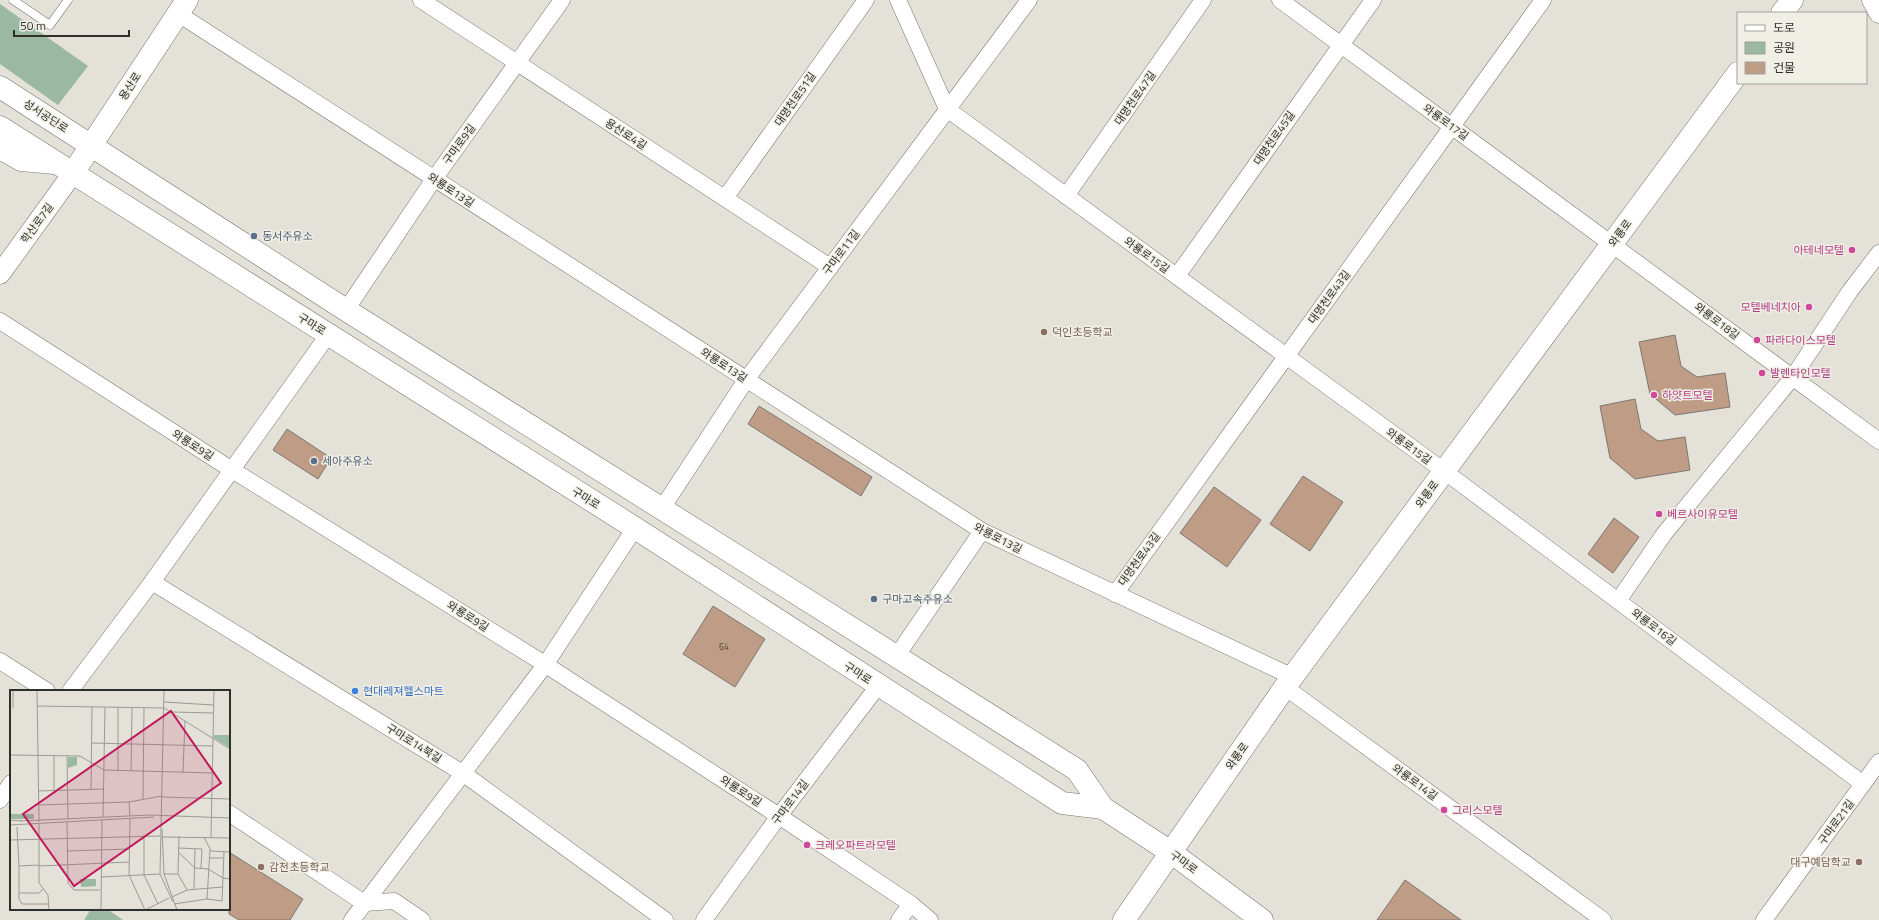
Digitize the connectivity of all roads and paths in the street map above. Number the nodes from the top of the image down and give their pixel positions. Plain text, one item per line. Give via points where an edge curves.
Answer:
1 (13, 0) edge
2 (68, 0) edge
3 (422, 0) edge
4 (562, 0) edge
5 (866, 0) edge
6 (898, 0) edge
7 (1029, 0) edge
8 (1203, 0) edge
9 (1280, 0) edge
10 (1373, 0) edge
11 (1544, 0) edge
12 (1792, 0) edge
13 (1872, 0) edge
14 (182, 6) edge
15 (1783, 12) edge
16 (1879, 13) edge
17 (1340, 44) junction
18 (517, 63) junction
19 (1737, 74) edge
20 (0, 86) edge
21 (947, 109) junction
22 (1453, 126) junction
23 (0, 127) edge
24 (92, 146) junction
25 (0, 148) edge
26 (66, 168) junction
27 (434, 179) junction
28 (1066, 196) junction
29 (725, 198) junction
30 (1612, 243) junction
31 (1879, 253) edge
32 (830, 267) junction
33 (0, 274) edge
34 (1176, 276) junction
35 (346, 310) junction
36 (0, 321) edge
37 (328, 334) junction
38 (1285, 356) junction
39 (1793, 377) junction
40 (746, 380) junction
41 (1879, 441) edge
42 (232, 470) junction
43 (1444, 471) junction
44 (662, 510) junction
45 (635, 528) junction
46 (982, 531) junction
47 (152, 582) junction
48 (1115, 594) junction
49 (1618, 601) junction
50 (896, 657) junction
51 (0, 661) edge
52 (546, 665) junction
53 (1289, 682) junction
54 (878, 686) junction
55 (45, 690) edge
56 (71, 690) edge
57 (1879, 762) edge
58 (464, 774) junction
59 (1863, 784) junction
60 (10, 785) edge
61 (0, 800) edge
62 (1103, 808) junction
63 (230, 813) edge
64 (779, 816) junction
65 (1172, 853) junction
66 (364, 903) junction
67 (911, 904) junction
68 (352, 920) edge
69 (422, 920) edge
70 (665, 920) edge
71 (704, 920) edge
72 (899, 920) edge
73 (930, 920) edge
74 (1124, 920) edge
75 (1262, 920) edge
76 (1603, 920) edge
77 (1764, 920) edge

1 - 2 lane via 50,25
3 - 18 street, 용산로4길
4 - 18 street, 구마로9길
5 - 29 street, 대명천로51길
6 - 21 street, 와룡로15길
7 - 21 street, 구마로11길
8 - 28 street, 대명천로47길
9 - 17 street, 와룡로17길
10 - 17 street, 대명천로45길
11 - 22 street, 대명천로43길
12 - 15 main road
13 - 16 street
14 - 24 main road, 용산로
14 - 27 street, 와룡로13길
17 - 22 street, 와룡로17길
17 - 34 street, 대명천로45길
18 - 27 street, 구마로9길
18 - 29 street, 용산로4길
19 - 30 main road, 와룡로
20 - 24 main road, 성서공단로
21 - 28 street, 와룡로15길
21 - 32 street, 구마로11길
22 - 30 street, 와룡로17길
22 - 38 street, 대명천로43길
23 - 26 main road
24 - 26 main road, 용산로
24 - 35 main road, 구마로
25 - 26 main road via 21,160
26 - 33 street, 학산로7길
26 - 37 main road, 구마로
27 - 35 street, 구마로9길
27 - 40 street, 와룡로13길
28 - 34 street, 와룡로15길
29 - 32 street, 용산로4길
30 - 39 street, 와룡로18길
30 - 43 main road, 와룡로
31 - 39 street via 1850,291
32 - 40 street, 구마로11길
34 - 38 street, 와룡로15길
35 - 44 main road, 구마로
36 - 42 street, 와룡로9길
37 - 42 street
37 - 45 main road, 구마로
38 - 43 street, 와룡로15길
38 - 48 street, 대명천로43길
39 - 41 street, 와룡로18길
39 - 49 street via 1664,534
40 - 44 street, 구마로11길
40 - 46 street, 와룡로13길
42 - 47 street
42 - 52 street, 와룡로9길
43 - 49 street, 와룡로16길
43 - 53 main road, 와룡로
44 - 50 main road, 구마로
45 - 52 street
45 - 54 main road, 구마로
46 - 48 street, 와룡로13길
46 - 50 street
47 - 56 street
47 - 58 street, 구마로14북길
48 - 53 street, 와룡로13길
49 - 59 street, 와룡로16길
50 - 62 main road, 구마로 via 1077,770
51 - 55 street
52 - 58 street
52 - 64 street, 와룡로9길
53 - 65 main road, 와룡로
53 - 76 street, 와룡로14길
54 - 62 main road, 구마로 via 1062,803
54 - 64 street, 구마로14길
57 - 59 street, 구마로21길
58 - 66 street
58 - 70 street, 구마로14북길
59 - 77 street, 구마로21길
60 - 61 street
62 - 65 main road, 구마로
63 - 66 street
64 - 67 street, 와룡로9길
64 - 71 street, 구마로14길
65 - 74 main road, 와룡로
65 - 75 main road, 구마로
66 - 68 street
66 - 69 street via 394,901
67 - 72 street
67 - 73 street, 와룡로9길

